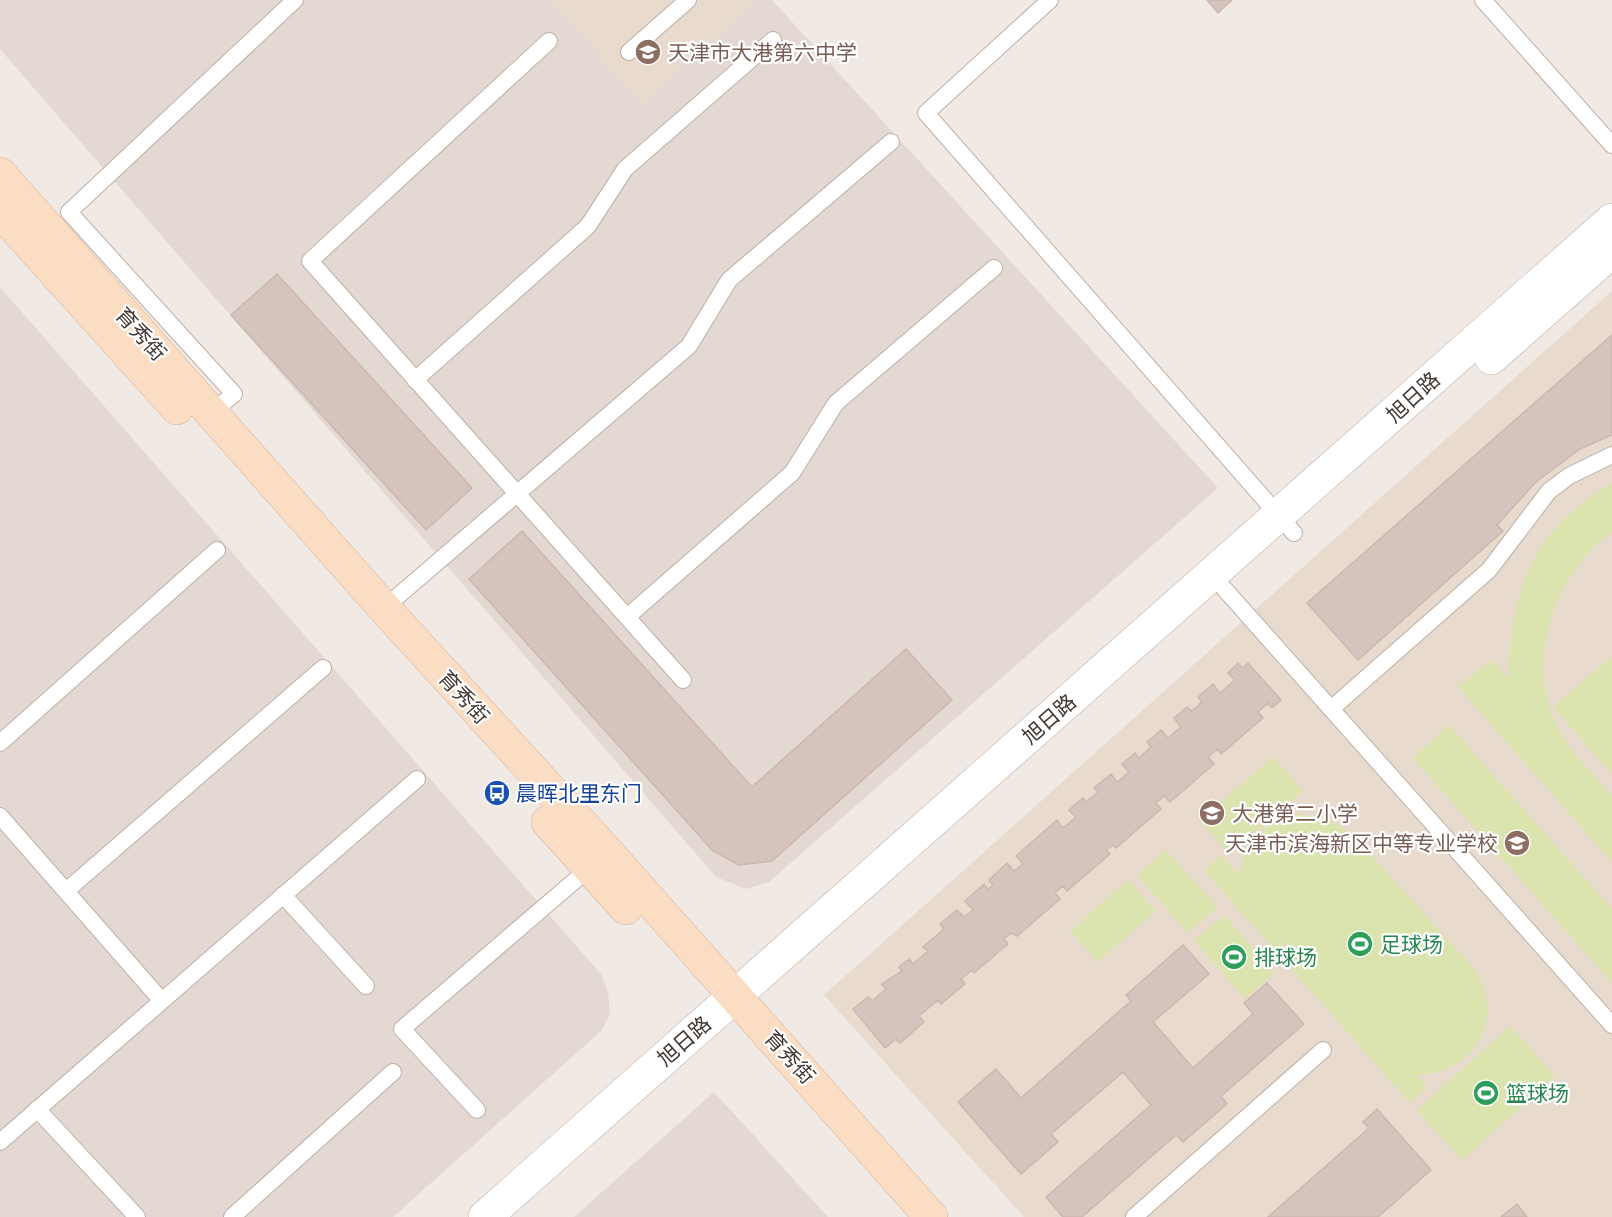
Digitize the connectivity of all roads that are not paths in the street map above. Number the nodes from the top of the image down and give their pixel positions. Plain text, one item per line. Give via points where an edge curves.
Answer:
1 (295, 0) edge
2 (688, 0) edge
3 (1050, 0) edge
4 (1483, 0) edge
5 (773, 40) dead end
6 (549, 41) dead end
7 (629, 52) dead end
8 (891, 142) dead end
9 (1612, 145) edge
10 (0, 174) edge
11 (0, 211) edge
12 (1612, 220) edge
13 (1612, 251) edge
14 (994, 268) dead end
15 (415, 380) junction
16 (212, 413) junction
17 (1612, 455) edge
18 (517, 494) junction
19 (1286, 524) junction
20 (217, 550) dead end
21 (1219, 584) junction
22 (384, 608) junction
23 (627, 617) junction
24 (323, 668) dead end
25 (683, 680) dead end
26 (1331, 709) junction
27 (0, 743) edge
28 (417, 779) dead end
29 (0, 816) edge
30 (598, 860) junction
31 (66, 891) junction
32 (283, 895) junction
33 (366, 986) dead end
34 (162, 1001) junction
35 (735, 1011) junction
36 (1612, 1025) edge
37 (1323, 1050) dead end
38 (393, 1072) dead end
39 (37, 1109) junction
40 (477, 1110) dead end
41 (0, 1142) edge
42 (137, 1217) edge
43 (232, 1217) edge
44 (485, 1217) edge
45 (519, 1217) edge
46 (902, 1217) edge
47 (932, 1217) edge
48 (1134, 1217) edge

1 - 16 lane via 69,212 234,394
2 - 7 lane
3 - 19 lane via 926,113
4 - 9 lane
5 - 15 lane via 624,169 588,226
6 - 15 lane via 310,261
8 - 18 lane via 729,280 689,346
10 - 16 street, 育秀街
11 - 30 street, 育秀街
12 - 19 street, 旭日路
13 - 19 street, 旭日路
14 - 23 lane via 836,403 792,473
15 - 18 lane
16 - 22 street, 育秀街
17 - 26 lane via 1569,476 1549,491 1489,570
18 - 22 lane
18 - 23 lane
19 - 21 street, 旭日路
20 - 27 lane
21 - 26 lane
21 - 35 street, 旭日路
22 - 30 street, 育秀街
23 - 25 lane
24 - 31 lane
26 - 36 lane
28 - 32 lane
29 - 31 lane
30 - 35 street, 育秀街
30 - 40 lane via 402,1029
31 - 34 lane
32 - 33 lane
32 - 34 lane
34 - 39 lane
35 - 44 street, 旭日路
35 - 45 street, 旭日路
35 - 46 street, 育秀街
35 - 47 street, 育秀街
37 - 48 lane
38 - 43 lane
39 - 41 lane
39 - 42 lane

